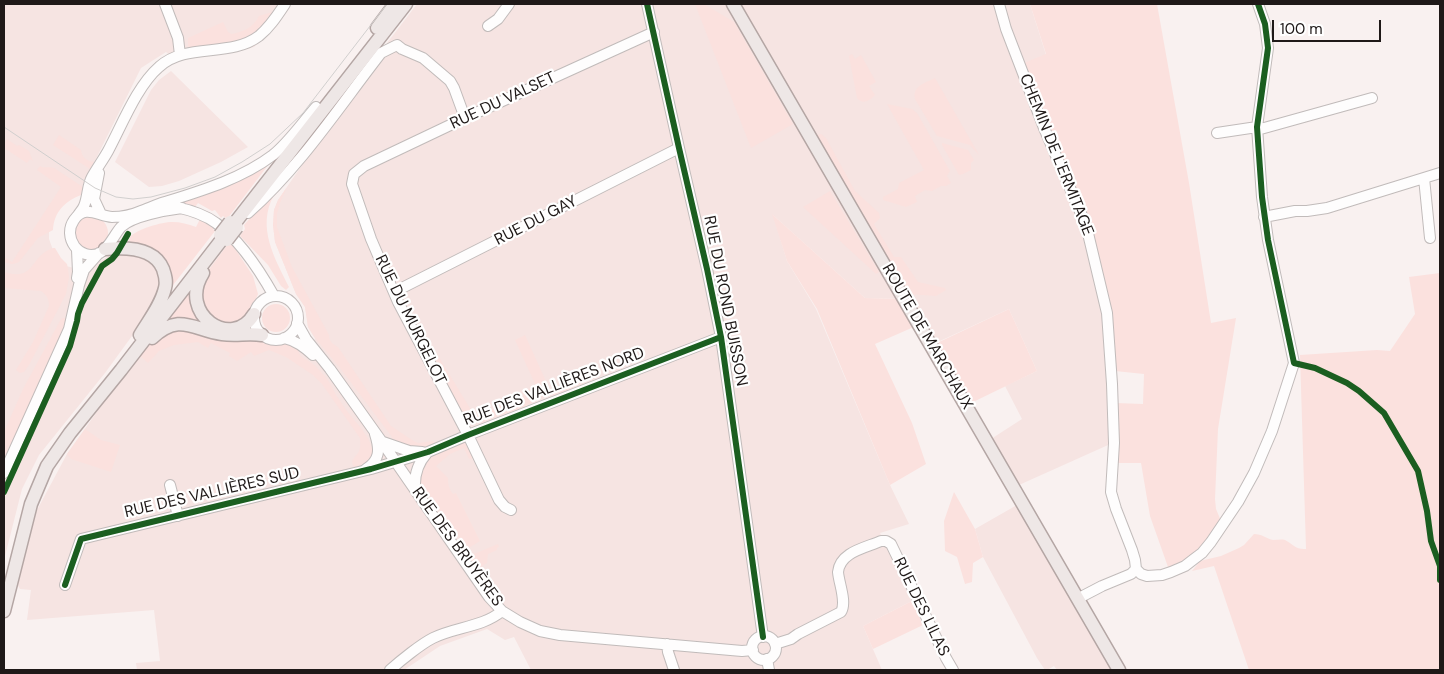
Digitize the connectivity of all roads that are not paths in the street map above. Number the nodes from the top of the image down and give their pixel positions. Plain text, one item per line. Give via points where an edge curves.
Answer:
1 (165, 4) edge
2 (285, 4) edge
3 (395, 4) edge
4 (406, 4) edge
5 (510, 4) edge
6 (647, 4) edge
7 (733, 4) edge
8 (999, 4) edge
9 (1258, 4) edge
10 (488, 26) dead end
11 (654, 32) junction
12 (180, 55) junction
13 (1372, 98) dead end
14 (316, 107) junction
15 (465, 118) junction
16 (1257, 128) junction
17 (1217, 133) dead end
18 (300, 140) junction
19 (679, 148) junction
20 (101, 164) junction
21 (1440, 173) edge
22 (354, 174) joint
23 (1424, 178) junction
24 (182, 208) junction
25 (140, 211) junction
26 (248, 213) junction
27 (103, 215) junction
28 (76, 217) junction
29 (1264, 217) junction
30 (234, 224) junction
31 (112, 238) junction
32 (223, 238) junction
33 (1430, 238) dead end
34 (77, 250) junction
35 (102, 251) junction
36 (262, 274) junction
37 (394, 292) junction
38 (274, 296) junction
39 (264, 300) junction
40 (254, 314) junction
41 (297, 323) junction
42 (140, 335) junction
43 (262, 335) junction
44 (722, 337) junction
45 (284, 338) junction
46 (62, 343) junction
47 (330, 369) junction
48 (121, 370) junction
49 (374, 430) junction
50 (468, 435) junction
51 (382, 442) junction
52 (428, 452) junction
53 (396, 462) junction
54 (367, 470) junction
55 (4, 473) edge
56 (406, 476) junction
57 (170, 485) dead end
58 (415, 488) junction
59 (511, 510) dead end
60 (178, 516) junction
61 (1136, 569) junction
62 (4, 576) edge
63 (66, 585) dead end
64 (1079, 598) junction
65 (4, 611) edge
66 (502, 611) junction
67 (763, 637) junction
68 (667, 644) junction
69 (775, 644) junction
70 (753, 650) junction
71 (767, 659) junction
72 (390, 670) edge
73 (674, 670) edge
74 (769, 670) edge
75 (953, 670) edge
76 (1119, 670) edge

1 - 12 street via 178,38
2 - 12 street via 258,37 243,44
3 - 14 main road
4 - 18 main road
5 - 10 street
6 - 11 street, RUE DU ROND BUISSON
7 - 64 main road, ROUTE DE MARCHAUX
8 - 61 street, CHEMIN DE L'ERMITAGE via 1044,128 1086,226 1107,313 1114,443 1111,492
9 - 16 street via 1268,48
11 - 15 street, RUE DU VALSET
11 - 19 street, RUE DU ROND BUISSON
12 - 20 street via 164,62 149,76
13 - 16 street
14 - 25 street via 286,142 261,164
14 - 30 main road
15 - 22 street, RUE DU VALSET via 364,166
15 - 26 street via 450,81 423,58 397,45 381,52 304,153
16 - 17 street
16 - 29 street
18 - 26 main road
18 - 30 main road
19 - 37 street, RUE DU GAY
19 - 44 street, RUE DU ROND BUISSON
20 - 27 street via 94,199
20 - 28 street via 88,188 84,206
21 - 23 street
22 - 37 street, RUE DU MURGELOT via 352,184
23 - 29 street via 1327,208
23 - 33 street
24 - 25 street via 169,206
24 - 31 street via 154,213 124,225
24 - 36 street via 217,223
25 - 27 street via 122,216
26 - 30 main road
27 - 28 street via 88,211
27 - 31 street via 111,224
28 - 34 street via 69,231 70,240
29 - 61 street via 1294,363 1264,451 1247,487 1202,553 1185,566 1162,575 1147,576
30 - 32 main road, bridge
31 - 35 street
32 - 40 main road via 199,278 198,308 209,322 224,328 246,325
32 - 42 main road
32 - 48 main road
34 - 35 street via 87,254
34 - 46 street via 78,272
35 - 42 main road via 137,250 160,263 166,280 165,288 160,303
35 - 46 street via 84,270 69,329
36 - 38 street
36 - 39 street
37 - 50 street, RUE DU MURGELOT
38 - 39 street
38 - 41 street via 288,299 293,304
39 - 40 street
40 - 43 street via 254,322
41 - 45 street via 295,330
41 - 47 street, RUE DES BRUYÈRES
42 - 62 main road via 40,463 24,499
43 - 45 street via 272,340
43 - 48 main road via 223,334 188,325 173,325 158,333
44 - 50 street, RUE DES VALLIÈRES NORD
44 - 67 street, RUE DU ROND BUISSON
45 - 47 street via 301,345
46 - 55 street
47 - 49 street, RUE DES BRUYÈRES
48 - 65 main road via 46,466 31,504
49 - 51 street, RUE DES BRUYÈRES
49 - 54 street via 377,456
50 - 52 street, RUE DES VALLIÈRES NORD
50 - 59 street, RUE DU MURGELOT via 499,500
51 - 52 street via 409,451
51 - 53 street, RUE DES BRUYÈRES
52 - 53 street, RUE DES VALLIÈRES NORD
52 - 58 street via 418,466
53 - 54 street, RUE DES VALLIÈRES SUD
53 - 56 street, RUE DES BRUYÈRES
54 - 56 street via 390,469
54 - 60 street, RUE DES VALLIÈRES SUD
56 - 58 street, RUE DES BRUYÈRES
57 - 60 street
58 - 66 street, RUE DES BRUYÈRES
60 - 63 street, RUE DES VALLIÈRES SUD via 81,538
61 - 64 street
64 - 76 main road, ROUTE DE MARCHAUX
66 - 68 street, RUE DES BRUYÈRES via 540,631
66 - 72 street via 484,621 433,638
67 - 69 street via 772,639
67 - 70 street via 756,640
68 - 70 street, RUE DES BRUYÈRES
68 - 73 street
69 - 71 street via 775,652
69 - 75 street, RUE DES LILAS via 841,612 844,602 838,567 843,558 886,541 891,544
70 - 71 street via 757,657
71 - 74 street

